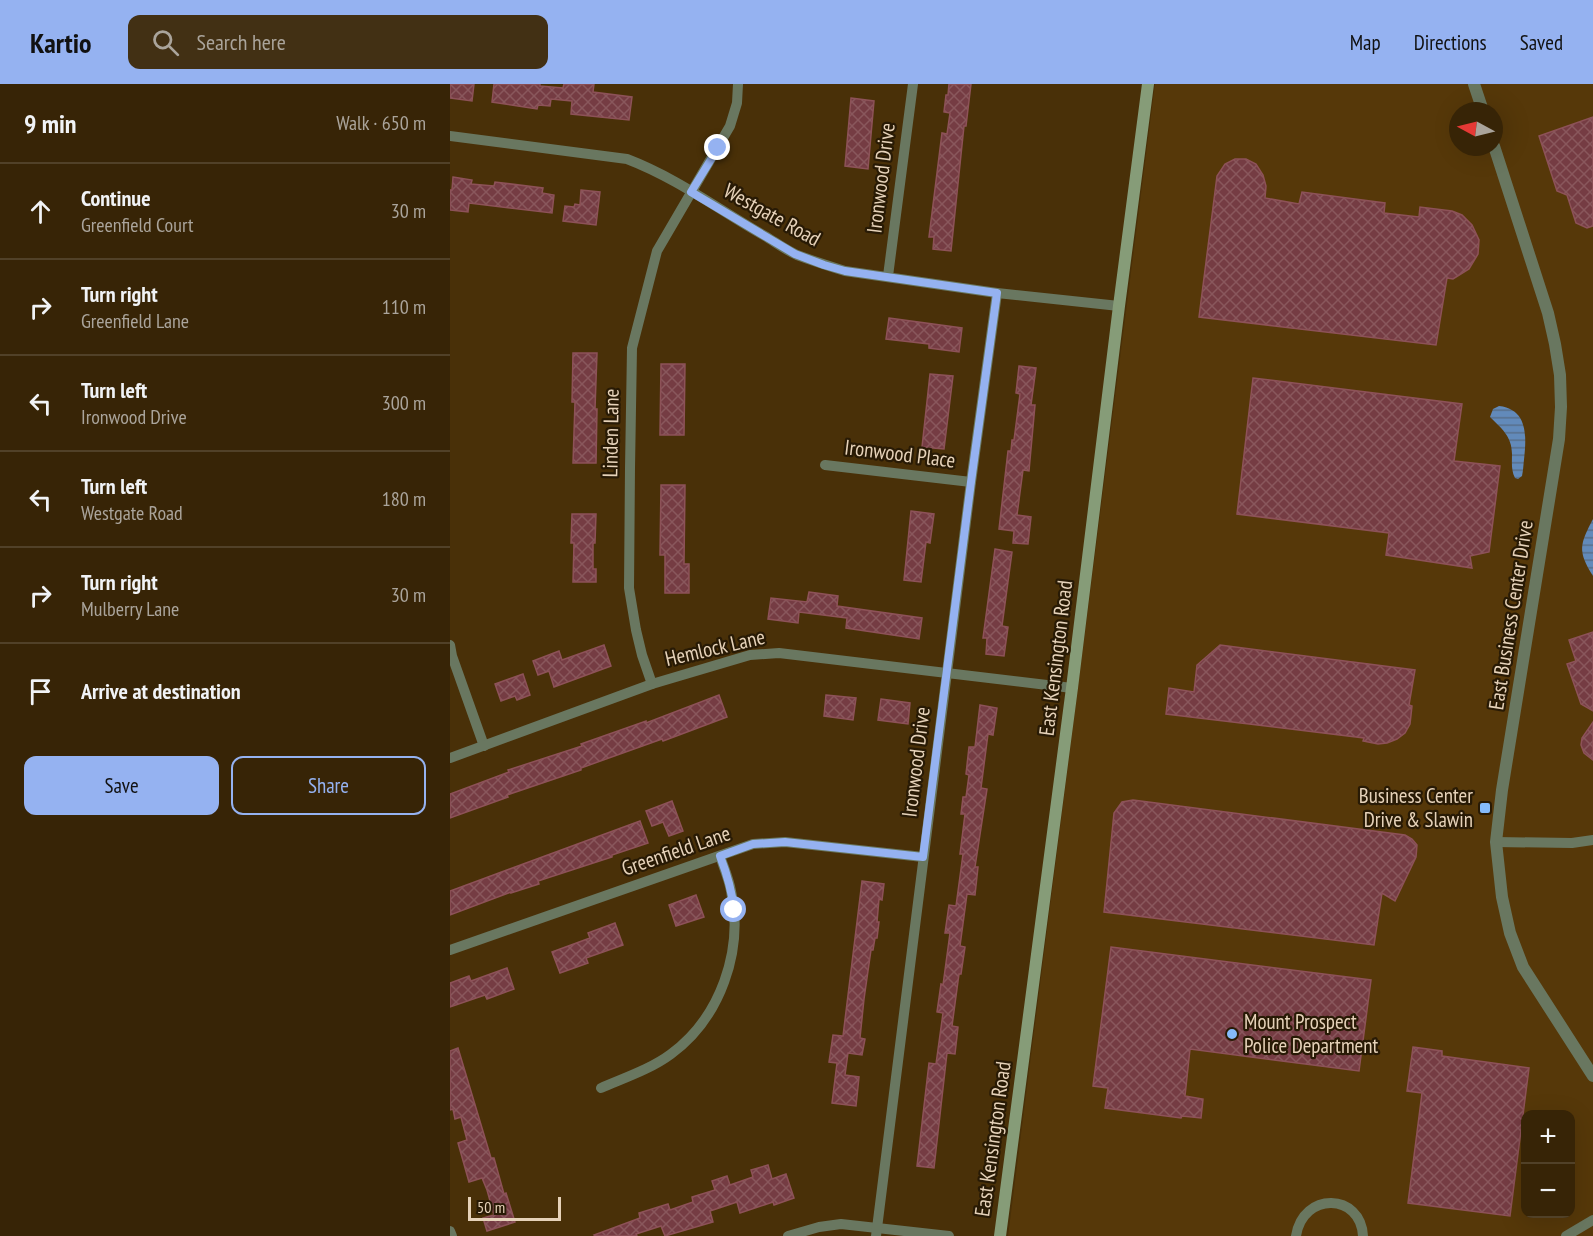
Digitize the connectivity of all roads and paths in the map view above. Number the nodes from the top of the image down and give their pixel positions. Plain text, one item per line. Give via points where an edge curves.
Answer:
1 (738, 84) edge
2 (913, 84) edge
3 (1148, 84) edge
4 (1474, 84) edge
5 (1480, 102) edge
6 (450, 136) edge
7 (1497, 156) edge
8 (691, 192) junction
9 (888, 276) junction
10 (997, 293) junction
11 (1119, 306) junction
12 (825, 465) dead end
13 (971, 482) junction
14 (450, 645) edge
15 (947, 672) junction
16 (652, 684) junction
17 (1072, 688) junction
18 (484, 746) junction
19 (450, 758) edge
20 (1593, 840) edge
21 (1496, 842) junction
22 (720, 856) junction
23 (923, 857) junction
24 (450, 950) edge
25 (1593, 1076) edge
26 (601, 1088) dead end
27 (1593, 1220) edge
28 (450, 1231) edge
29 (877, 1232) edge
30 (452, 1236) edge
31 (788, 1236) edge
32 (949, 1236) edge
33 (1000, 1236) edge
34 (1296, 1236) edge
35 (1363, 1236) edge
36 (1566, 1236) edge

1 - 8 street, Linden Lane via 730,126
2 - 9 street, Ironwood Drive
3 - 11 main road, East Kensington Road
4 - 5 street
6 - 8 street, Westgate Road via 627,159
7 - 21 street, East Business Center Drive via 1553,334 1561,407
8 - 9 street, Westgate Road via 795,254 845,271
8 - 16 street, Linden Lane via 657,251 632,348 629,588
9 - 10 street, Westgate Road
10 - 11 street, Westgate Road
10 - 13 street, Ironwood Drive
11 - 17 main road, East Kensington Road
12 - 13 street, Ironwood Place
13 - 15 street, Ironwood Drive
14 - 18 street
15 - 16 street, Hemlock Lane via 779,653 750,655
15 - 17 street, Hemlock Lane
15 - 23 street, Ironwood Drive
16 - 18 street, Hemlock Lane
17 - 33 main road, East Kensington Road
18 - 19 street, Hemlock Lane
20 - 21 street
21 - 25 street, East Business Center Drive via 1502,897 1523,967
22 - 23 street, Greenfield Lane via 753,844 785,842
22 - 24 street, Greenfield Lane
22 - 26 street via 732,893 735,931 727,974 715,1003 697,1030 669,1056
23 - 29 street, Ironwood Drive
27 - 36 street
28 - 30 street
29 - 31 street via 841,1224
29 - 32 street
34 - 35 street via 1306,1213 1324,1203 1335,1203 1353,1212

